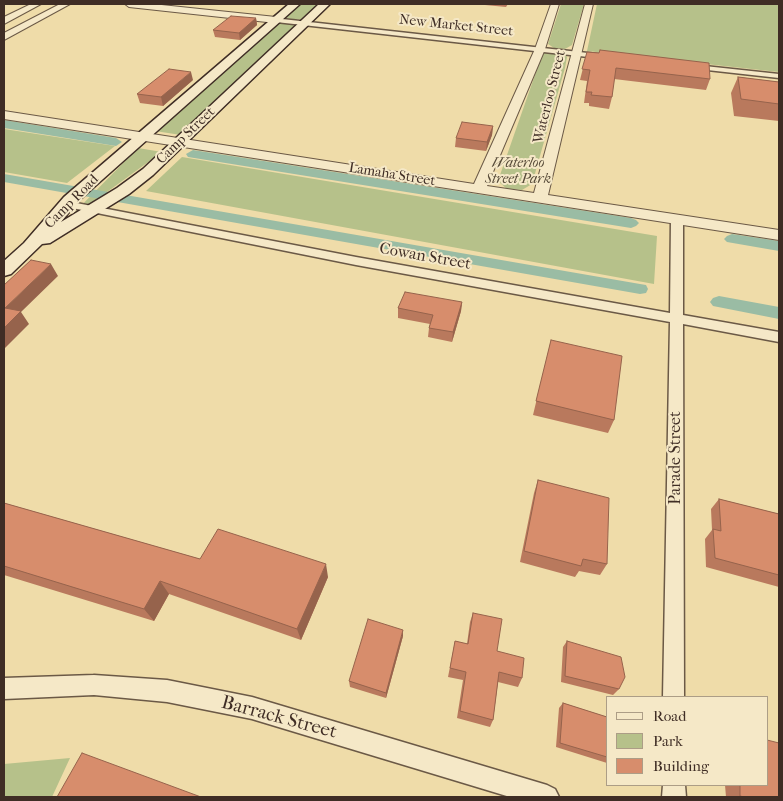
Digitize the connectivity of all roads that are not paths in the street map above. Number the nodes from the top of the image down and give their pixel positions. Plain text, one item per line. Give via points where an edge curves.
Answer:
1 (37, 4) edge
2 (66, 4) edge
3 (129, 4) edge
4 (295, 4) edge
5 (325, 4) edge
6 (555, 4) edge
7 (589, 4) edge
8 (276, 20) junction
9 (4, 21) edge
10 (304, 24) junction
11 (4, 37) edge
12 (540, 49) junction
13 (576, 53) junction
14 (615, 58) edge
15 (683, 65) edge
16 (779, 76) edge
17 (4, 116) edge
18 (136, 143) junction
19 (174, 148) junction
20 (480, 189) junction
21 (540, 198) junction
22 (68, 202) junction
23 (97, 207) junction
24 (677, 219) junction
25 (779, 235) edge
26 (30, 247) junction
27 (4, 270) edge
28 (676, 318) junction
29 (779, 337) edge
30 (4, 689) edge
31 (674, 696) edge
32 (547, 797) edge

1 - 9 street
2 - 11 street
3 - 8 street, New Market Street
4 - 8 main road, Camp Street
5 - 10 main road, Camp Street
6 - 12 street, Waterloo Street
7 - 13 street, Waterloo Street
8 - 10 street, New Market Street
8 - 18 main road, Camp Street
10 - 12 street, New Market Street
10 - 19 main road, Camp Street
12 - 13 street, New Market Street
12 - 20 street, Waterloo Street
13 - 14 street, New Market Street
13 - 21 street, Waterloo Street
15 - 16 street
17 - 18 street, Lamaha Street
18 - 19 street, Lamaha Street
18 - 22 main road, Camp Road
19 - 20 street, Lamaha Street
19 - 23 main road, Camp Street via 148,172
20 - 21 street, Lamaha Street
21 - 24 street, Lamaha Street
22 - 23 street, Cowan Street
22 - 26 main road, Camp Road
23 - 26 main road, Camp Street
23 - 28 street, Cowan Street via 356,261
24 - 25 street, Lamaha Street
24 - 28 street, Parade Street
26 - 27 main road, Camp Road
28 - 29 street, Cowan Street
28 - 31 street, Parade Street
30 - 32 street, Barrack Street via 94,685 196,696 252,708

